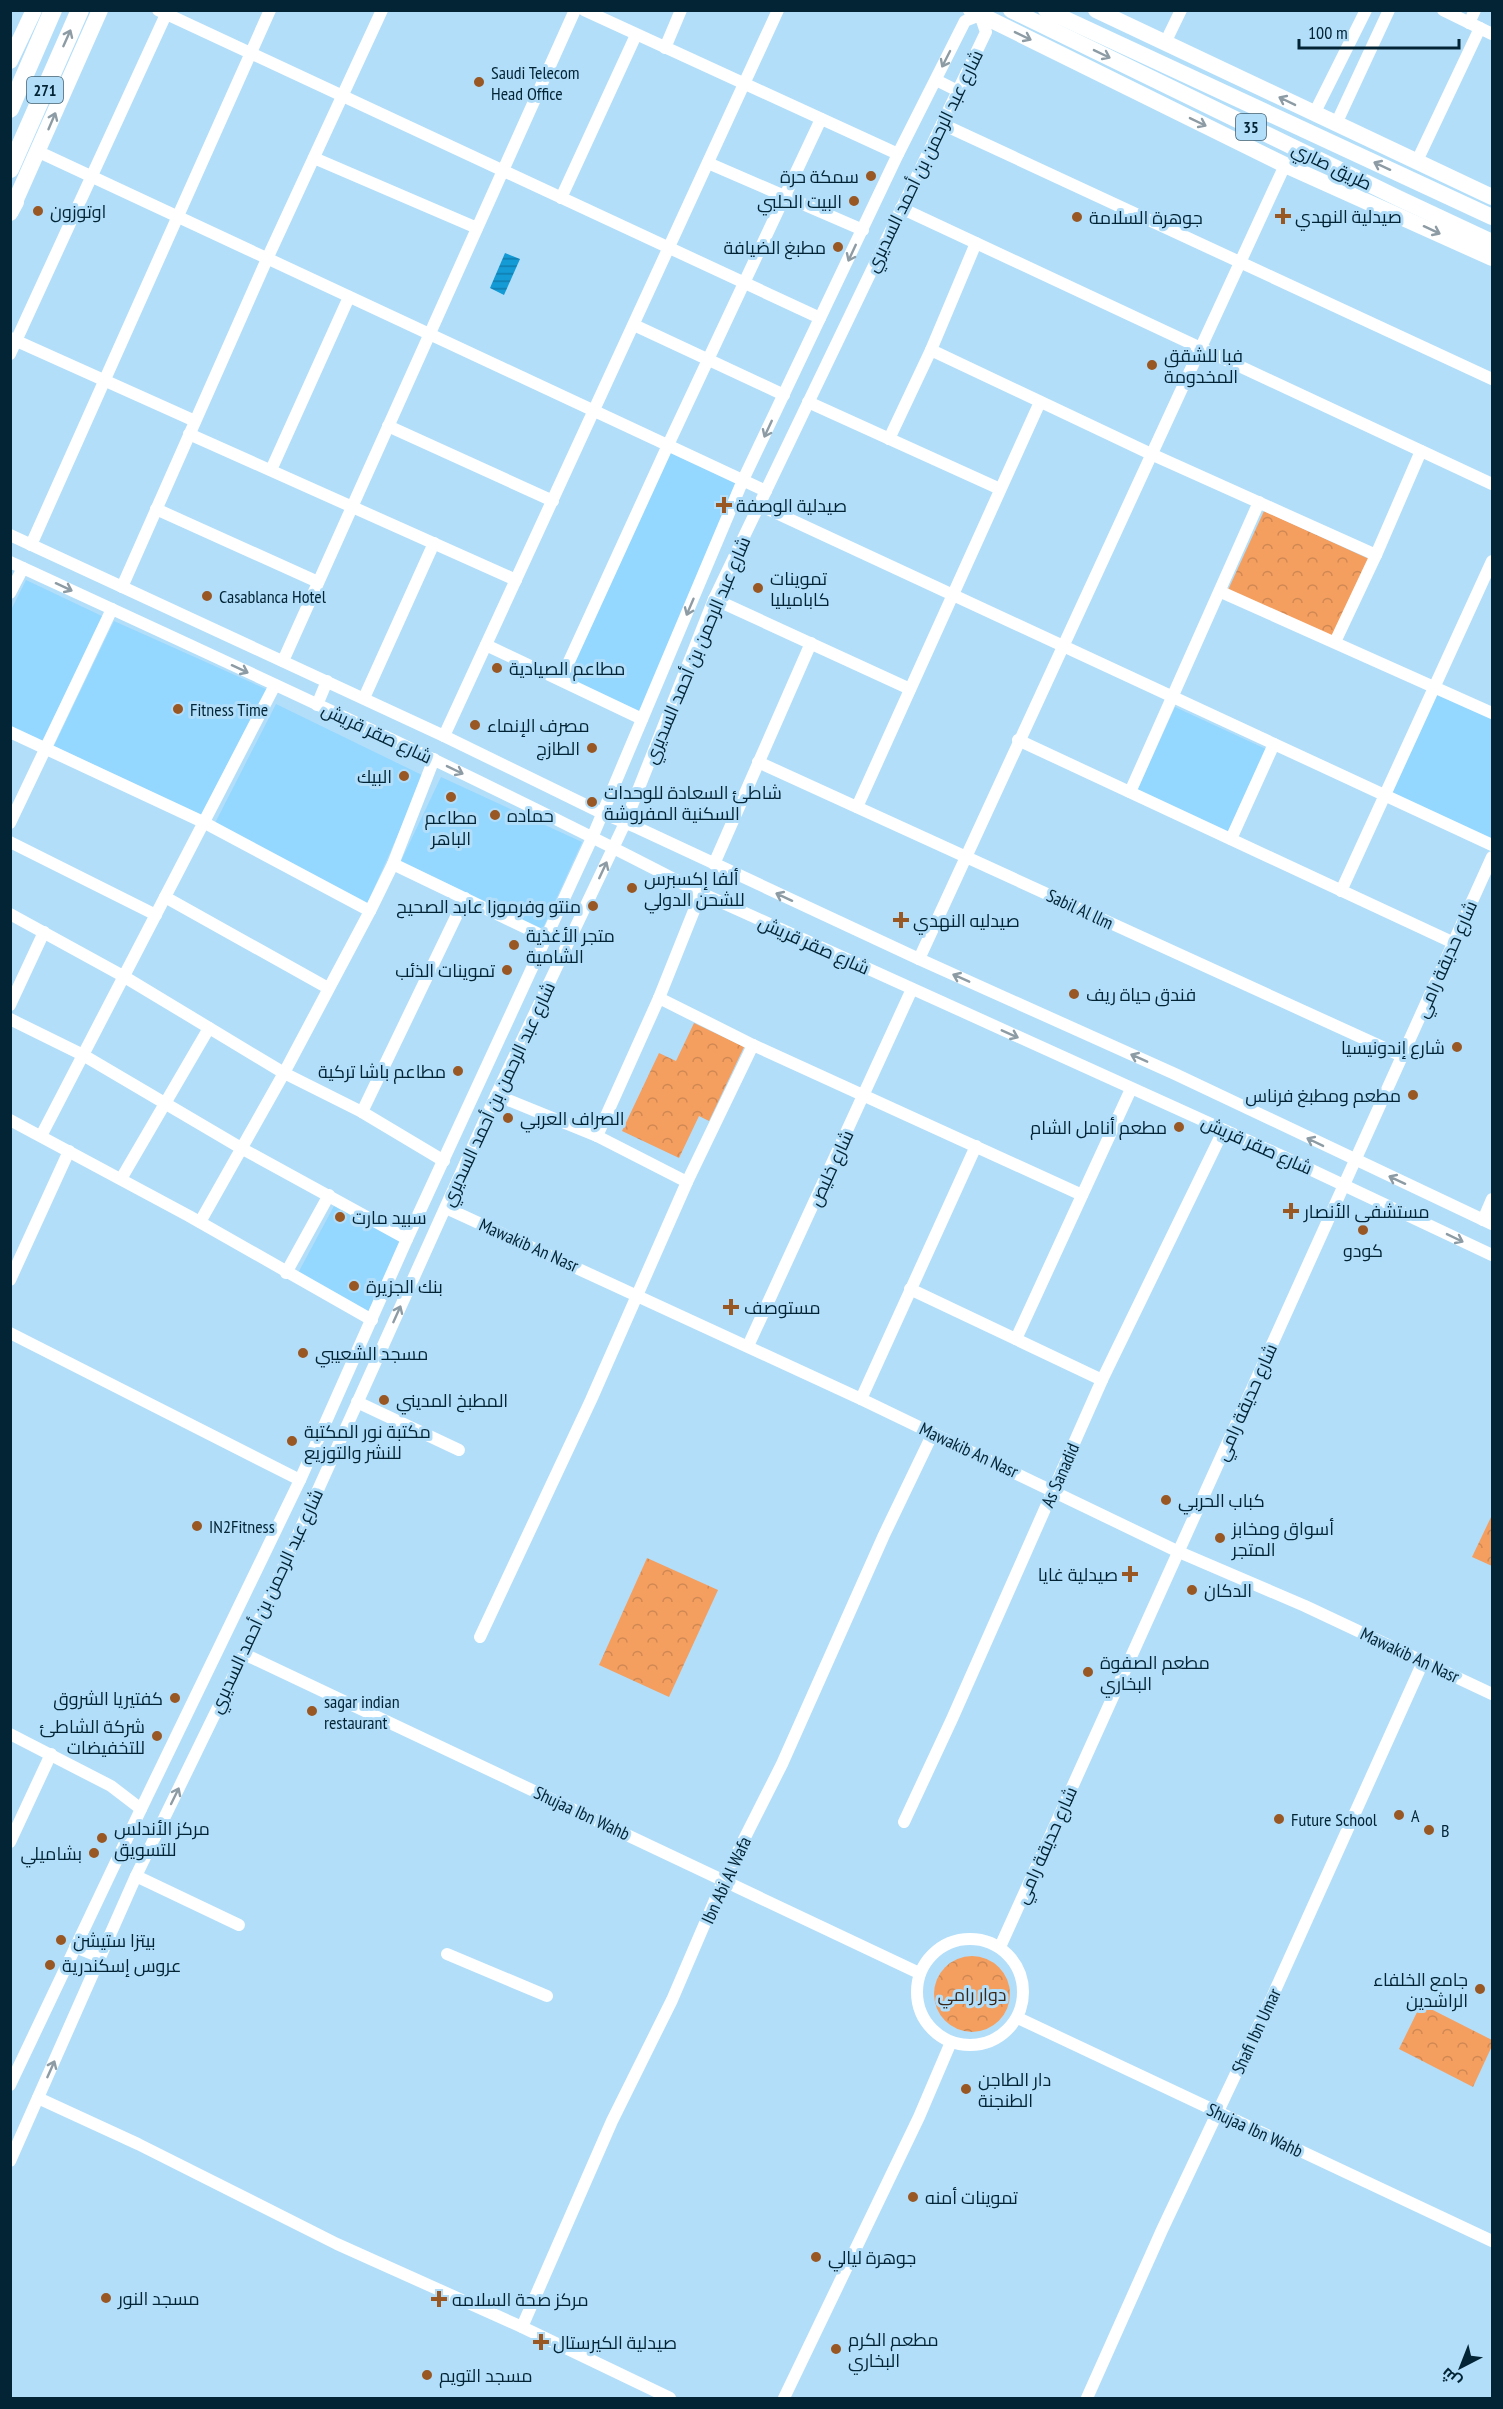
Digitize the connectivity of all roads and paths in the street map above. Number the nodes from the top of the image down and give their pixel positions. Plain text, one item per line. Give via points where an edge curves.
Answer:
1 (34, 10) edge
2 (53, 10) edge
3 (80, 10) edge
4 (100, 10) edge
5 (270, 10) edge
6 (382, 10) edge
7 (575, 10) edge
8 (584, 10) edge
9 (681, 10) edge
10 (778, 10) edge
11 (1011, 10) edge
12 (1046, 10) edge
13 (1096, 10) edge
14 (1181, 10) edge
15 (1366, 10) edge
16 (1389, 10) edge
17 (1443, 10) edge
18 (1475, 10) edge
19 (164, 12) edge
20 (976, 13) edge
21 (1474, 26) junction
22 (1492, 34) edge
23 (636, 35) junction
24 (1165, 43) junction
25 (665, 48) junction
26 (251, 54) junction
27 (10, 61) edge
28 (936, 80) junction
29 (743, 84) junction
30 (958, 91) junction
31 (342, 97) junction
32 (10, 109) edge
33 (1314, 114) junction
34 (821, 119) junction
35 (942, 124) junction
36 (1336, 124) junction
37 (39, 152) junction
38 (898, 154) junction
39 (314, 158) junction
40 (1417, 161) junction
41 (708, 163) junction
42 (1285, 165) junction
43 (10, 169) edge
44 (503, 172) junction
45 (92, 177) junction
46 (1342, 190) junction
47 (1492, 195) edge
48 (785, 196) junction
49 (561, 198) junction
50 (1400, 199) junction
51 (902, 208) junction
52 (12, 209) edge
53 (178, 217) junction
54 (1492, 217) edge
55 (477, 228) junction
56 (862, 230) junction
57 (1492, 242) edge
58 (976, 243) junction
59 (669, 248) junction
60 (267, 258) junction
61 (1492, 258) edge
62 (1240, 262) junction
63 (744, 283) junction
64 (349, 297) junction
65 (820, 318) junction
66 (634, 325) junction
67 (429, 334) junction
68 (13, 340) edge
69 (1200, 348) junction
70 (931, 350) junction
71 (10, 354) edge
72 (708, 360) junction
73 (1492, 379) edge
74 (105, 380) junction
75 (784, 395) junction
76 (808, 402) junction
77 (1040, 402) junction
78 (595, 411) junction
79 (195, 421) junction
80 (388, 426) junction
81 (189, 434) junction
82 (889, 439) junction
83 (668, 445) junction
84 (1421, 451) junction
85 (1151, 454) junction
86 (271, 470) junction
87 (743, 480) junction
88 (1492, 484) edge
89 (1000, 489) junction
90 (766, 491) junction
91 (554, 501) junction
92 (1260, 502) junction
93 (759, 505) junction
94 (352, 507) junction
95 (156, 509) junction
96 (10, 535) edge
97 (434, 543) junction
98 (31, 545) junction
99 (1376, 555) junction
100 (1492, 561) edge
101 (10, 562) edge
102 (23, 568) junction
103 (516, 580) junction
104 (318, 582) junction
105 (122, 587) junction
106 (1221, 592) junction
107 (10, 593) edge
108 (953, 595) junction
109 (714, 599) junction
110 (111, 609) junction
111 (1335, 642) junction
112 (811, 643) junction
113 (486, 645) junction
114 (1062, 646) junction
115 (283, 661) junction
116 (561, 679) junction
117 (327, 681) junction
118 (275, 685) junction
119 (1435, 687) junction
120 (910, 689) junction
121 (1173, 697) junction
122 (364, 698) junction
123 (317, 705) junction
124 (1492, 713) edge
125 (642, 719) junction
126 (10, 732) edge
127 (444, 736) junction
128 (1018, 740) junction
129 (1274, 744) junction
130 (46, 749) junction
131 (434, 759) junction
132 (758, 762) junction
133 (1130, 792) junction
134 (1384, 794) junction
135 (857, 807) junction
136 (602, 813) junction
137 (204, 822) junction
138 (10, 823) edge
139 (625, 823) junction
140 (592, 838) junction
141 (1231, 839) junction
142 (10, 842) edge
143 (1492, 845) edge
144 (614, 847) junction
145 (964, 856) junction
146 (1492, 857) edge
147 (393, 864) junction
148 (714, 864) junction
149 (1341, 891) junction
150 (701, 893) junction
151 (165, 897) junction
152 (465, 898) junction
153 (370, 910) junction
154 (10, 914) edge
155 (156, 915) junction
156 (44, 932) junction
157 (547, 938) junction
158 (1454, 943) junction
159 (918, 959) junction
160 (123, 976) junction
161 (327, 988) junction
162 (912, 989) junction
163 (659, 998) junction
164 (10, 1005) edge
165 (10, 1019) edge
166 (209, 1028) junction
167 (753, 1045) junction
168 (82, 1055) junction
169 (1402, 1056) junction
170 (284, 1073) junction
171 (1131, 1089) junction
172 (865, 1094) junction
173 (496, 1095) junction
174 (166, 1104) junction
175 (362, 1112) junction
176 (10, 1120) edge
177 (1223, 1131) junction
178 (40, 1136) junction
179 (597, 1136) junction
180 (976, 1146) junction
181 (241, 1148) junction
182 (69, 1151) junction
183 (444, 1161) junction
184 (1355, 1161) junction
185 (121, 1179) junction
186 (687, 1182) junction
187 (1344, 1185) junction
188 (1082, 1195) junction
189 (329, 1196) junction
190 (1492, 1199) edge
191 (446, 1208) junction
192 (200, 1222) junction
193 (1488, 1222) edge
194 (407, 1239) junction
195 (1492, 1255) edge
196 (286, 1272) junction
197 (10, 1280) edge
198 (910, 1289) junction
199 (639, 1295) junction
200 (372, 1320) junction
201 (10, 1333) edge
202 (1016, 1339) junction
203 (748, 1346) junction
204 (1102, 1380) junction
205 (861, 1399) junction
206 (357, 1402) junction
207 (933, 1433) junction
208 (459, 1450) dead end
209 (300, 1480) junction
210 (1053, 1490) junction
211 (1179, 1552) junction
212 (480, 1637) dead end
213 (244, 1654) junction
214 (1423, 1662) junction
215 (1492, 1694) edge
216 (10, 1734) edge
217 (51, 1754) junction
218 (141, 1809) junction
219 (904, 1822) dead end
220 (10, 1842) edge
221 (136, 1876) junction
222 (723, 1881) junction
223 (239, 1925) dead end
224 (75, 1947) junction
225 (1000, 1947) junction
226 (447, 1954) dead end
227 (100, 1958) junction
228 (919, 1974) junction
229 (547, 1996) dead end
230 (1018, 2018) junction
231 (951, 2042) junction
232 (11, 2084) edge
233 (38, 2098) junction
234 (1218, 2112) junction
235 (10, 2161) edge
236 (1492, 2241) edge
237 (522, 2327) junction
238 (670, 2398) edge
239 (784, 2398) edge
240 (1087, 2398) edge

1 - 27 main road
2 - 32 highway, 271
43 -> 3 highway, 271
37 -> 4 main road
5 - 26 street
6 - 31 street
7 - 44 street
8 - 23 street
9 - 25 street
10 - 29 street
11 -> 50 main road, طريق صاري / 35
54 -> 12 main road, طريق صاري / 35
13 - 24 main road
14 - 24 street
15 - 33 street
16 - 36 street
17 - 21 street
18 - 21 street
19 - 26 street
19 - 45 street
20 -> 28 street, شارع عبد الرحمن بن أحمد السديري via 965,21
20 - 30 street, شارع عبد الرحمن بن أحمد السديري via 986,32
20 -> 42 main road
21 - 22 street
21 - 40 street
23 - 25 street
23 - 49 street
33 -> 24 main road
25 - 29 street
26 - 31 street
26 - 53 street
28 - 30 street
28 - 38 street, شارع عبد الرحمن بن أحمد السديري
29 - 34 street
29 - 41 street
30 - 35 street, شارع عبد الرحمن بن أحمد السديري
31 - 39 street
31 - 44 street
33 - 36 main road
34 - 38 street
34 - 48 street
35 - 51 street, شارع عبد الرحمن بن أحمد السديري
35 - 62 street
36 - 40 main road
37 - 45 street
37 - 52 main road
38 - 56 street, شارع عبد الرحمن بن أحمد السديري
39 - 55 street
39 - 60 street
40 - 47 main road
41 - 48 street
41 - 59 street
42 - 46 main road
42 - 62 street
44 - 49 street
44 - 55 street
45 - 53 street
45 - 68 street
46 - 50 main road
46 -> 61 main road
48 - 56 street
48 - 63 street
49 - 59 street
50 - 57 main road, طريق صاري / 35
51 - 58 street
51 - 76 street, شارع عبد الرحمن بن أحمد السديري
53 - 60 street
53 - 74 street
55 - 67 street
56 -> 65 street, شارع عبد الرحمن بن أحمد السديري
58 - 69 street
58 - 70 street
59 - 63 street
59 - 66 street
60 - 64 street
60 - 79 street
62 - 69 street
62 - 73 street
63 - 65 street
63 - 72 street
64 - 67 street
64 - 86 street
65 - 75 street, شارع عبد الرحمن بن أحمد السديري
66 - 72 street
66 - 78 street
67 - 78 street
67 - 80 street
68 - 71 street
68 - 74 street
69 - 84 street
69 - 85 street
70 - 77 street
70 - 82 street
72 - 75 street
72 - 83 street
74 - 79 street
74 - 98 street
75 -> 87 street, شارع عبد الرحمن بن أحمد السديري
76 - 82 street
76 - 90 street, شارع عبد الرحمن بن أحمد السديري
77 - 85 street
77 - 89 street
78 - 83 street
78 - 91 street
79 - 81 street
80 - 91 street
80 - 94 street
81 - 86 street
81 - 95 street
82 - 89 street
83 - 87 street
83 - 116 street
84 - 88 street
84 - 99 street
85 - 92 street
85 - 114 street
86 - 94 street
87 - 90 street
87 -> 125 street, شارع عبد الرحمن بن أحمد السديري
89 - 108 street
90 - 93 street, شارع عبد الرحمن بن أحمد السديري
91 - 103 street
92 - 99 street
92 - 106 street
93 - 108 street
93 - 109 street, شارع عبد الرحمن بن أحمد السديري
94 - 97 street
94 - 104 street
95 - 104 street
95 - 105 street
96 - 98 street, شارع صقر قريش
97 - 103 street
97 - 122 street
98 - 105 street, شارع صقر قريش
99 - 111 street
100 - 119 street
101 - 102 street, شارع صقر قريش
102 - 107 street
102 -> 110 street, شارع صقر قريش
103 - 113 street
104 - 115 street
105 - 115 street, شارع صقر قريش
106 - 111 street
106 - 121 street
108 - 114 street
108 - 120 street
109 - 112 street
109 - 139 street, شارع عبد الرحمن بن أحمد السديري
110 -> 118 street, شارع صقر قريش
110 - 130 street
111 - 119 street
112 - 120 street
112 - 132 street
113 - 116 street
113 - 127 street
114 - 121 street
114 - 128 street
115 - 117 street, شارع صقر قريش
116 - 125 street
117 - 122 street, شارع صقر قريش
117 - 123 street
118 - 123 street, شارع صقر قريش
118 - 137 street
119 - 124 street
119 - 134 street
120 - 135 street
121 - 129 street
121 - 133 street
122 - 127 street, شارع صقر قريش
123 - 131 street, شارع صقر قريش
125 - 136 street, شارع عبد الرحمن بن أحمد السديري
126 - 130 street
127 - 136 street, شارع صقر قريش
128 - 133 street
128 - 145 street
129 - 134 street
129 - 141 street
130 - 137 street
130 - 138 street
131 -> 140 street, شارع صقر قريش
131 - 147 street
132 - 135 street, Sabil Al llm
132 - 148 street
133 - 141 street
134 - 143 street
134 - 149 street
135 - 145 street, Sabil Al llm
136 - 139 street, شارع صقر قريش
136 - 140 street, شارع عبد الرحمن بن أحمد السديري
137 - 151 street
137 - 153 street
139 - 144 street, شارع عبد الرحمن بن أحمد السديري
139 - 148 street, شارع صقر قريش
140 - 144 street, شارع صقر قريش
140 - 157 street, شارع عبد الرحمن بن أحمد السديري
141 - 149 street
142 - 155 street
144 - 150 street, شارع صقر قريش
173 -> 144 street, شارع عبد الرحمن بن أحمد السديري
145 - 159 street
145 - 169 street, Sabil Al llm
146 - 158 street, شارع حديقة رامي
147 - 152 street
147 - 153 street
159 -> 148 street, شارع صقر قريش
149 - 158 street
150 - 162 street, شارع صقر قريش
150 - 163 street
151 - 155 street
151 - 161 street
152 - 157 street
152 - 175 street
153 - 161 street
154 - 156 street
155 - 160 street
156 - 160 street
156 - 164 street
157 - 183 street, شارع عبد الرحمن بن أحمد السديري
158 - 169 street, شارع حديقة رامي
184 -> 159 street, شارع صقر قريش via 1175,1074
160 - 166 street
160 - 168 street
161 - 170 street
162 -> 171 street, شارع صقر قريش
162 - 172 street, شارع خليص
163 - 167 street
163 - 179 street
165 - 168 street
166 - 170 street
166 - 174 street
167 - 172 street
167 - 186 street
168 - 174 street
168 - 178 street
169 - 184 street, شارع حديقة رامي
170 - 175 street
170 - 181 street
171 - 177 street, شارع صقر قريش
171 - 188 street
172 - 180 street
172 - 203 street, شارع خليص
173 - 179 street
173 - 191 street, شارع عبد الرحمن بن أحمد السديري
174 - 181 street
174 - 185 street
175 - 183 street
176 - 178 street
177 - 187 street, شارع صقر قريش
177 - 204 street, As Sanadid
178 - 182 street
179 - 186 street
180 - 188 street
180 - 198 street
181 - 189 street
181 - 192 street
182 - 185 street
182 - 197 street
183 - 194 street, شارع عبد الرحمن بن أحمد السديري
184 - 187 street, شارع حديقة رامي
193 -> 184 street, شارع صقر قريش
185 - 192 street
186 - 199 street
187 -> 195 street, شارع صقر قريش
187 - 211 street, شارع حديقة رامي
188 - 202 street
189 - 194 street
189 - 196 street
190 - 193 street
191 - 199 street, Mawakib An Nasr
206 -> 191 street, شارع عبد الرحمن بن أحمد السديري
192 - 196 street
194 - 200 street, شارع عبد الرحمن بن أحمد السديري
196 - 200 street
198 - 202 street
198 - 205 street
199 - 203 street, Mawakib An Nasr
199 - 212 street
200 - 209 street, شارع عبد الرحمن بن أحمد السديري
201 - 209 street
202 - 204 street
203 - 205 street, Mawakib An Nasr
204 - 210 street, As Sanadid
205 - 207 street, Mawakib An Nasr
206 - 208 street
206 - 213 street, شارع عبد الرحمن بن أحمد السديري
207 - 210 street, Mawakib An Nasr
207 - 222 street, Ibn Abi Al Wafa via 782,1764
209 - 218 street, شارع عبد الرحمن بن أحمد السديري
210 - 211 street, Mawakib An Nasr
210 - 219 street, As Sanadid
211 - 214 street, Mawakib An Nasr via 1305,1605
211 - 225 street, شارع حديقة رامي
221 -> 213 street, شارع عبد الرحمن بن أحمد السديري
213 - 222 street, Shujaa Ibn Wahb
214 - 215 street, Mawakib An Nasr
214 - 234 street, Shafi Ibn Umar
216 - 217 street
217 - 218 street via 111,1786
217 - 220 street
218 - 224 street, شارع عبد الرحمن بن أحمد السديري
221 - 223 street
221 - 227 street, شارع عبد الرحمن بن أحمد السديري
222 - 228 street, Shujaa Ibn Wahb
222 - 237 street, Ibn Abi Al Wafa
224 - 227 street
224 - 232 street, شارع عبد الرحمن بن أحمد السديري
225 - 228 street via 980,1938 955,1940 933,1952
225 - 230 street via 1019,1969 1024,1994
226 - 229 street
233 -> 227 street, شارع عبد الرحمن بن أحمد السديري
228 - 231 street via 916,1994 921,2014 933,2031
230 - 231 street via 1006,2033 989,2042
230 - 234 street, Shujaa Ibn Wahb
231 - 239 street
233 - 235 street, شارع عبد الرحمن بن أحمد السديري
233 - 237 street via 338,2244
234 - 236 street, Shujaa Ibn Wahb
234 - 240 street, Shafi Ibn Umar
237 - 238 street

